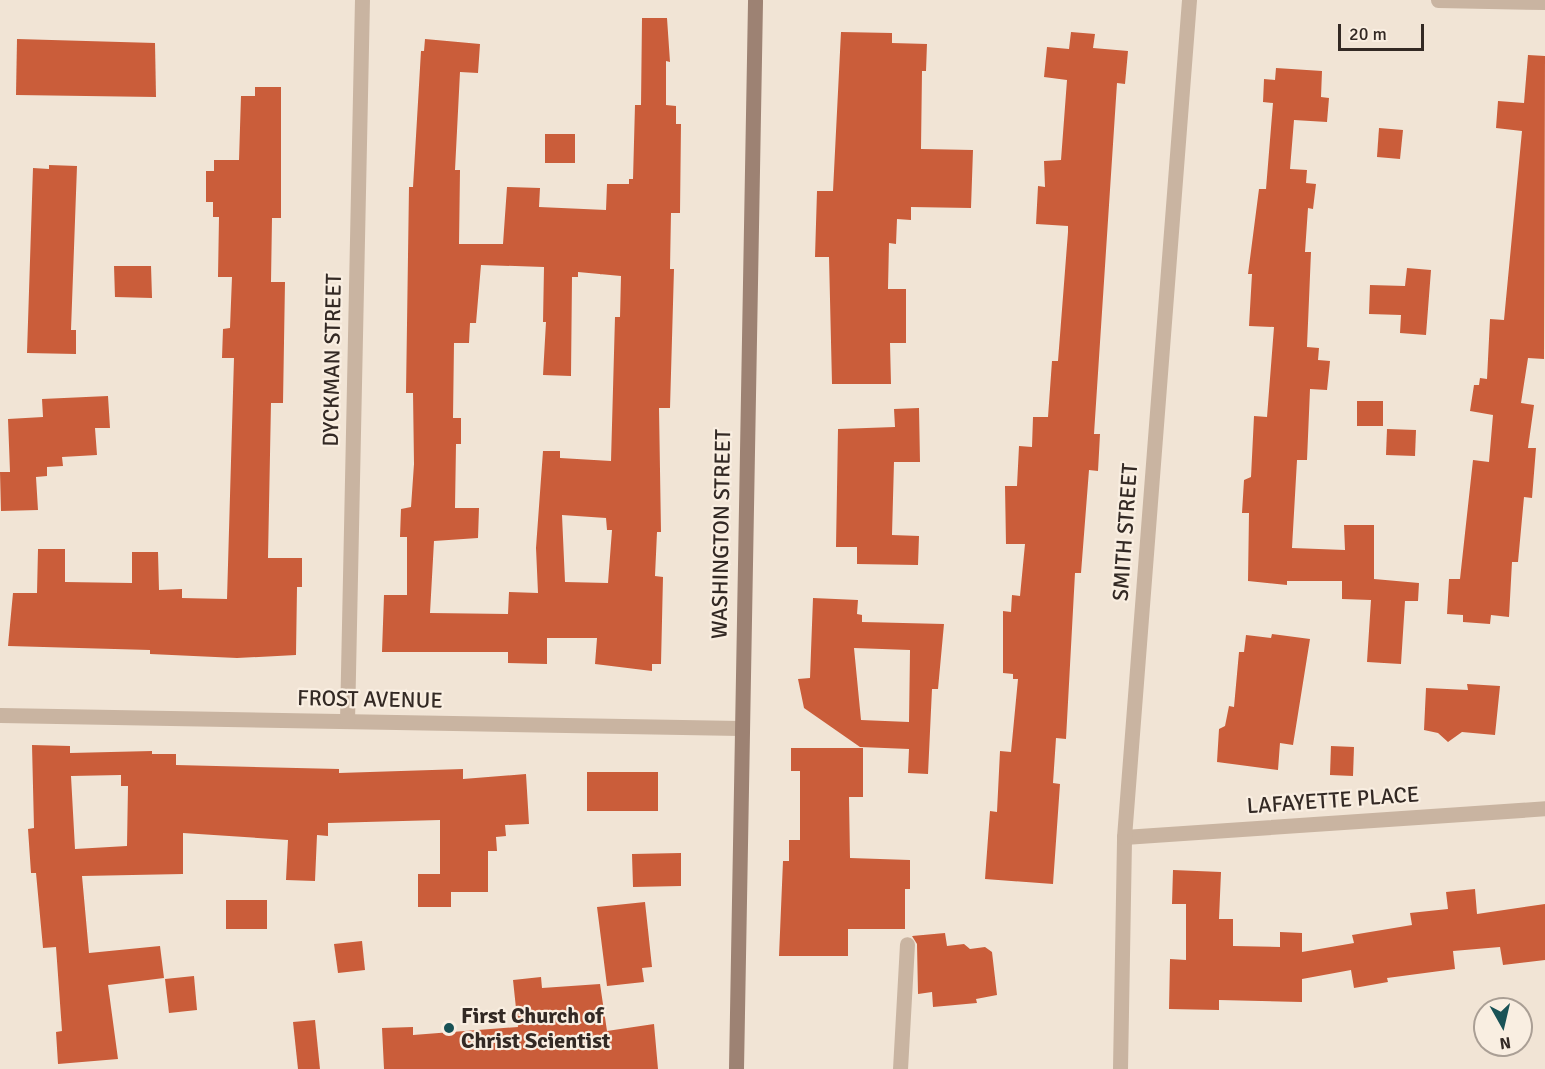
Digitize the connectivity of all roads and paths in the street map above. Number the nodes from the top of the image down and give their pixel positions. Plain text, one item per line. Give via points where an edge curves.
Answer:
1 (362, 0) edge
2 (755, 0) edge
3 (1189, 0) edge
4 (1438, 0) edge
5 (1545, 2) edge
6 (0, 715) edge
7 (347, 721) junction
8 (740, 728) junction
9 (1545, 808) edge
10 (1124, 837) junction
11 (907, 944) dead end
12 (736, 1069) edge
13 (900, 1069) edge
14 (1120, 1069) edge

1 - 7 street, DYCKMAN STREET
2 - 8 street, WASHINGTON STREET
3 - 10 street, SMITH STREET
4 - 5 street
6 - 7 street, FROST AVENUE
7 - 8 street, FROST AVENUE
8 - 12 street, WASHINGTON STREET
9 - 10 street, LAFAYETTE PLACE
10 - 14 street, SMITH STREET
11 - 13 street

